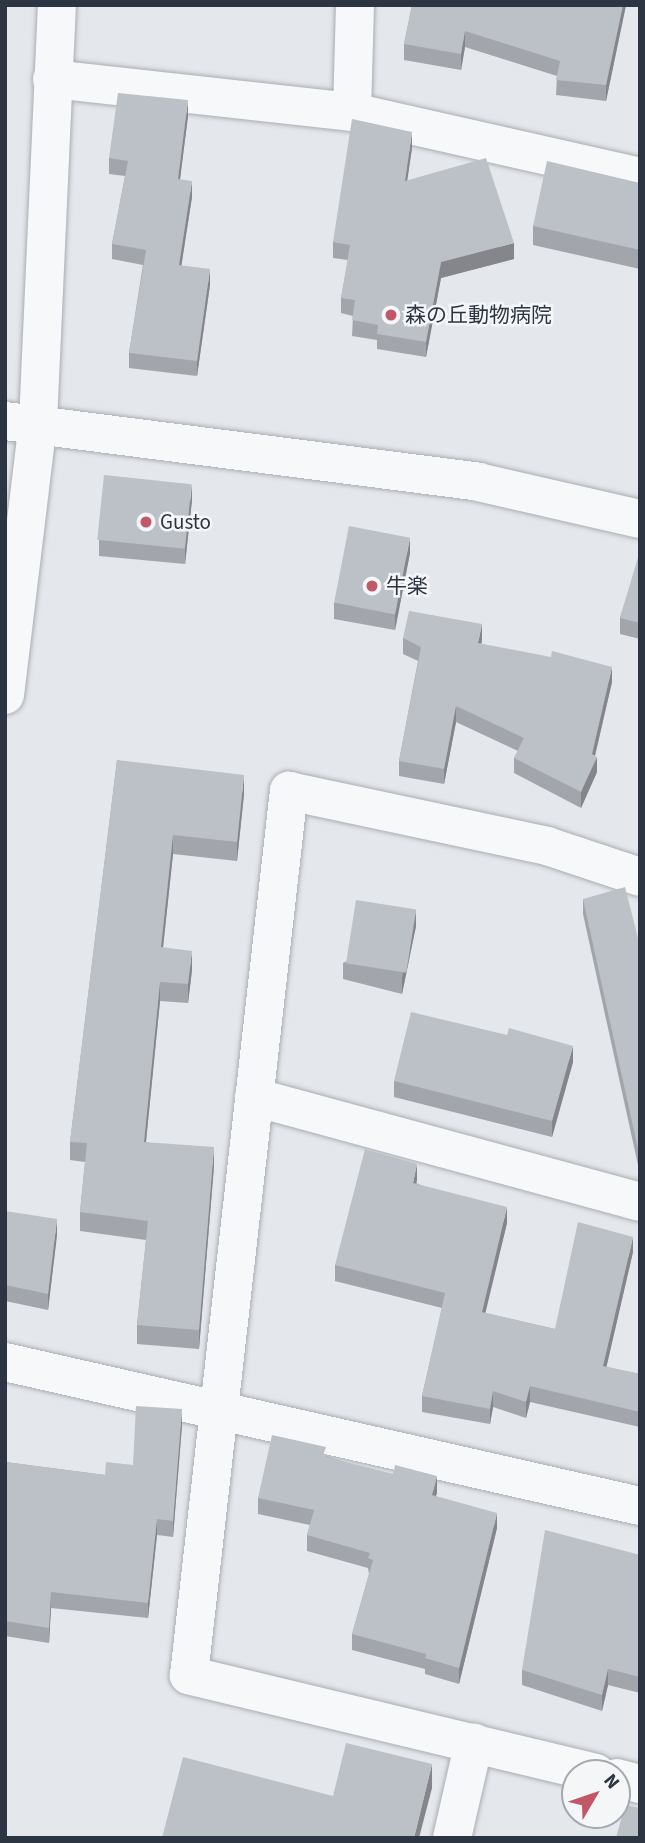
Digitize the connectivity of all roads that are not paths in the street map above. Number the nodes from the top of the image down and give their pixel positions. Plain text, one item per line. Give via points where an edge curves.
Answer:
1 (57, 5) edge
2 (355, 5) edge
3 (52, 79) junction
4 (352, 112) junction
5 (640, 177) edge
6 (22, 421) edge
7 (640, 519) edge
8 (5, 695) edge
9 (640, 877) edge
10 (254, 1097) junction
11 (640, 1202) edge
12 (5, 1362) edge
13 (218, 1407) junction
14 (640, 1506) edge
15 (474, 1742) junction
16 (561, 1764) edge
17 (452, 1838) edge

1 - 3 street
2 - 4 street
3 - 4 street
3 - 6 street
4 - 5 street
6 - 7 street via 478,482
6 - 8 street
9 - 10 street via 547,846 289,792
10 - 11 street
10 - 13 street
12 - 13 street
13 - 14 street
13 - 15 street via 188,1675
15 - 16 street
15 - 17 street

